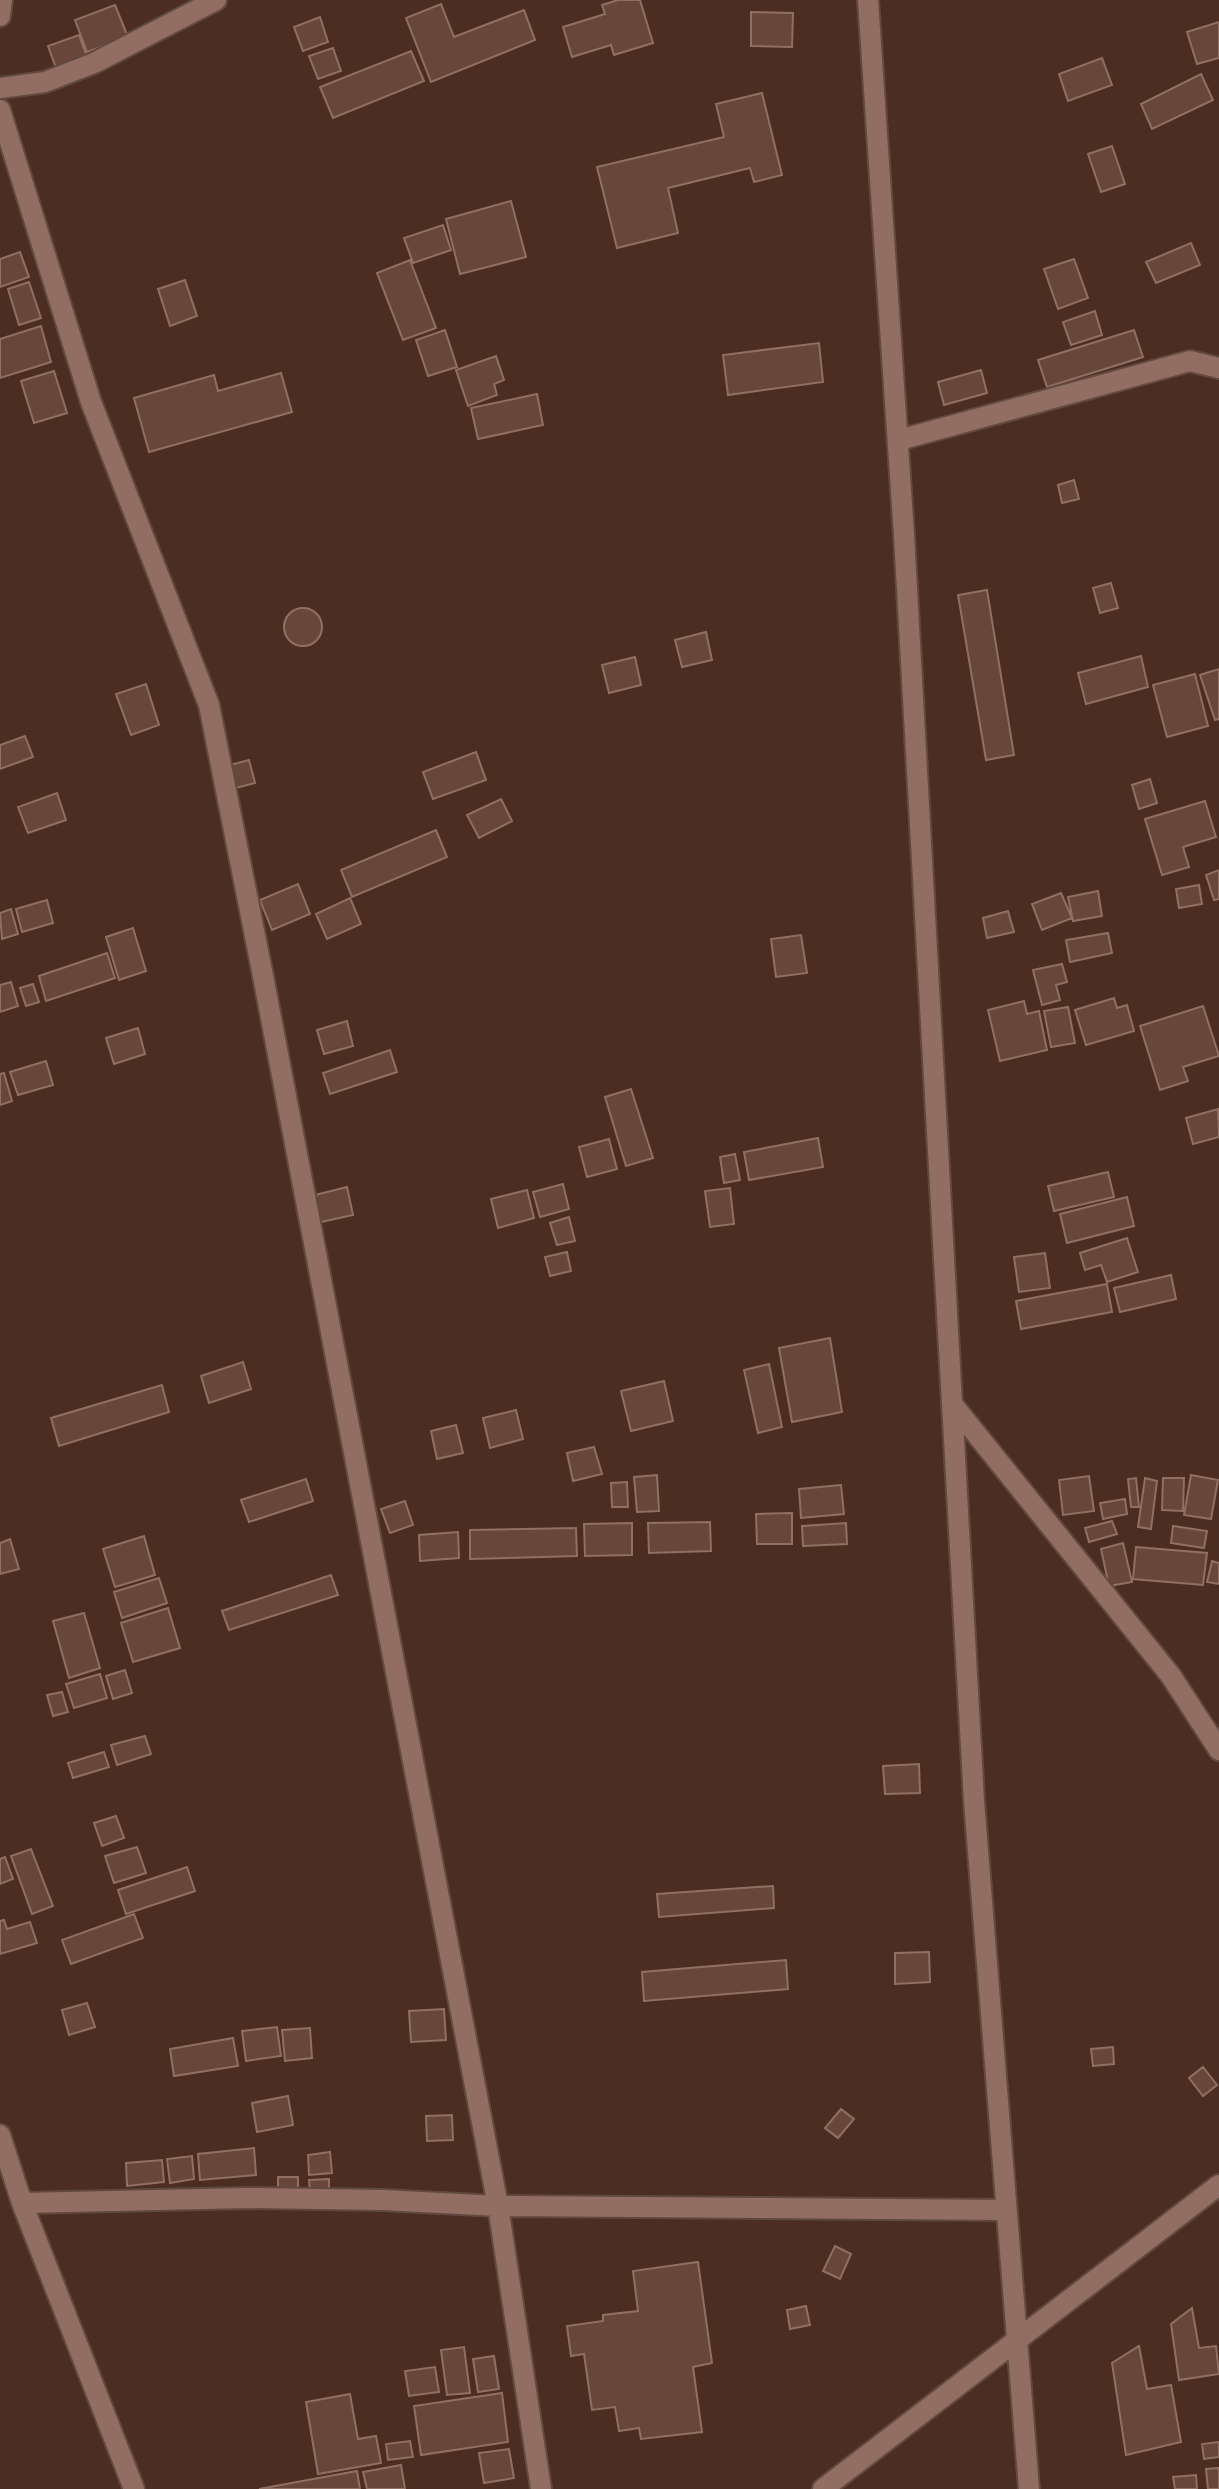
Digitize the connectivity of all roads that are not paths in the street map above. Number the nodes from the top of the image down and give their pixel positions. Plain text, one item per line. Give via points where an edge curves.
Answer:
1 (2, 0) edge
2 (216, 0) edge
3 (868, 0) edge
4 (0, 16) edge
5 (0, 88) edge
6 (0, 110) edge
7 (1219, 368) edge
8 (899, 440) junction
9 (953, 1405) junction
10 (1219, 1750) edge
11 (0, 2135) edge
12 (1219, 2185) edge
13 (22, 2203) junction
14 (498, 2206) junction
15 (1006, 2210) junction
16 (1016, 2339) junction
17 (134, 2489) edge
18 (541, 2489) edge
19 (823, 2489) edge
20 (1029, 2489) edge

1 - 4 street
2 - 5 street via 94,63 45,82
3 - 8 street
6 - 14 street via 91,402 209,705
7 - 8 street via 1190,361
8 - 9 street
9 - 10 street via 1171,1676
9 - 15 street via 974,1801
11 - 13 street
12 - 16 street
13 - 14 street via 247,2198
13 - 17 street
14 - 15 street
14 - 18 street
15 - 16 street
16 - 19 street
16 - 20 street

